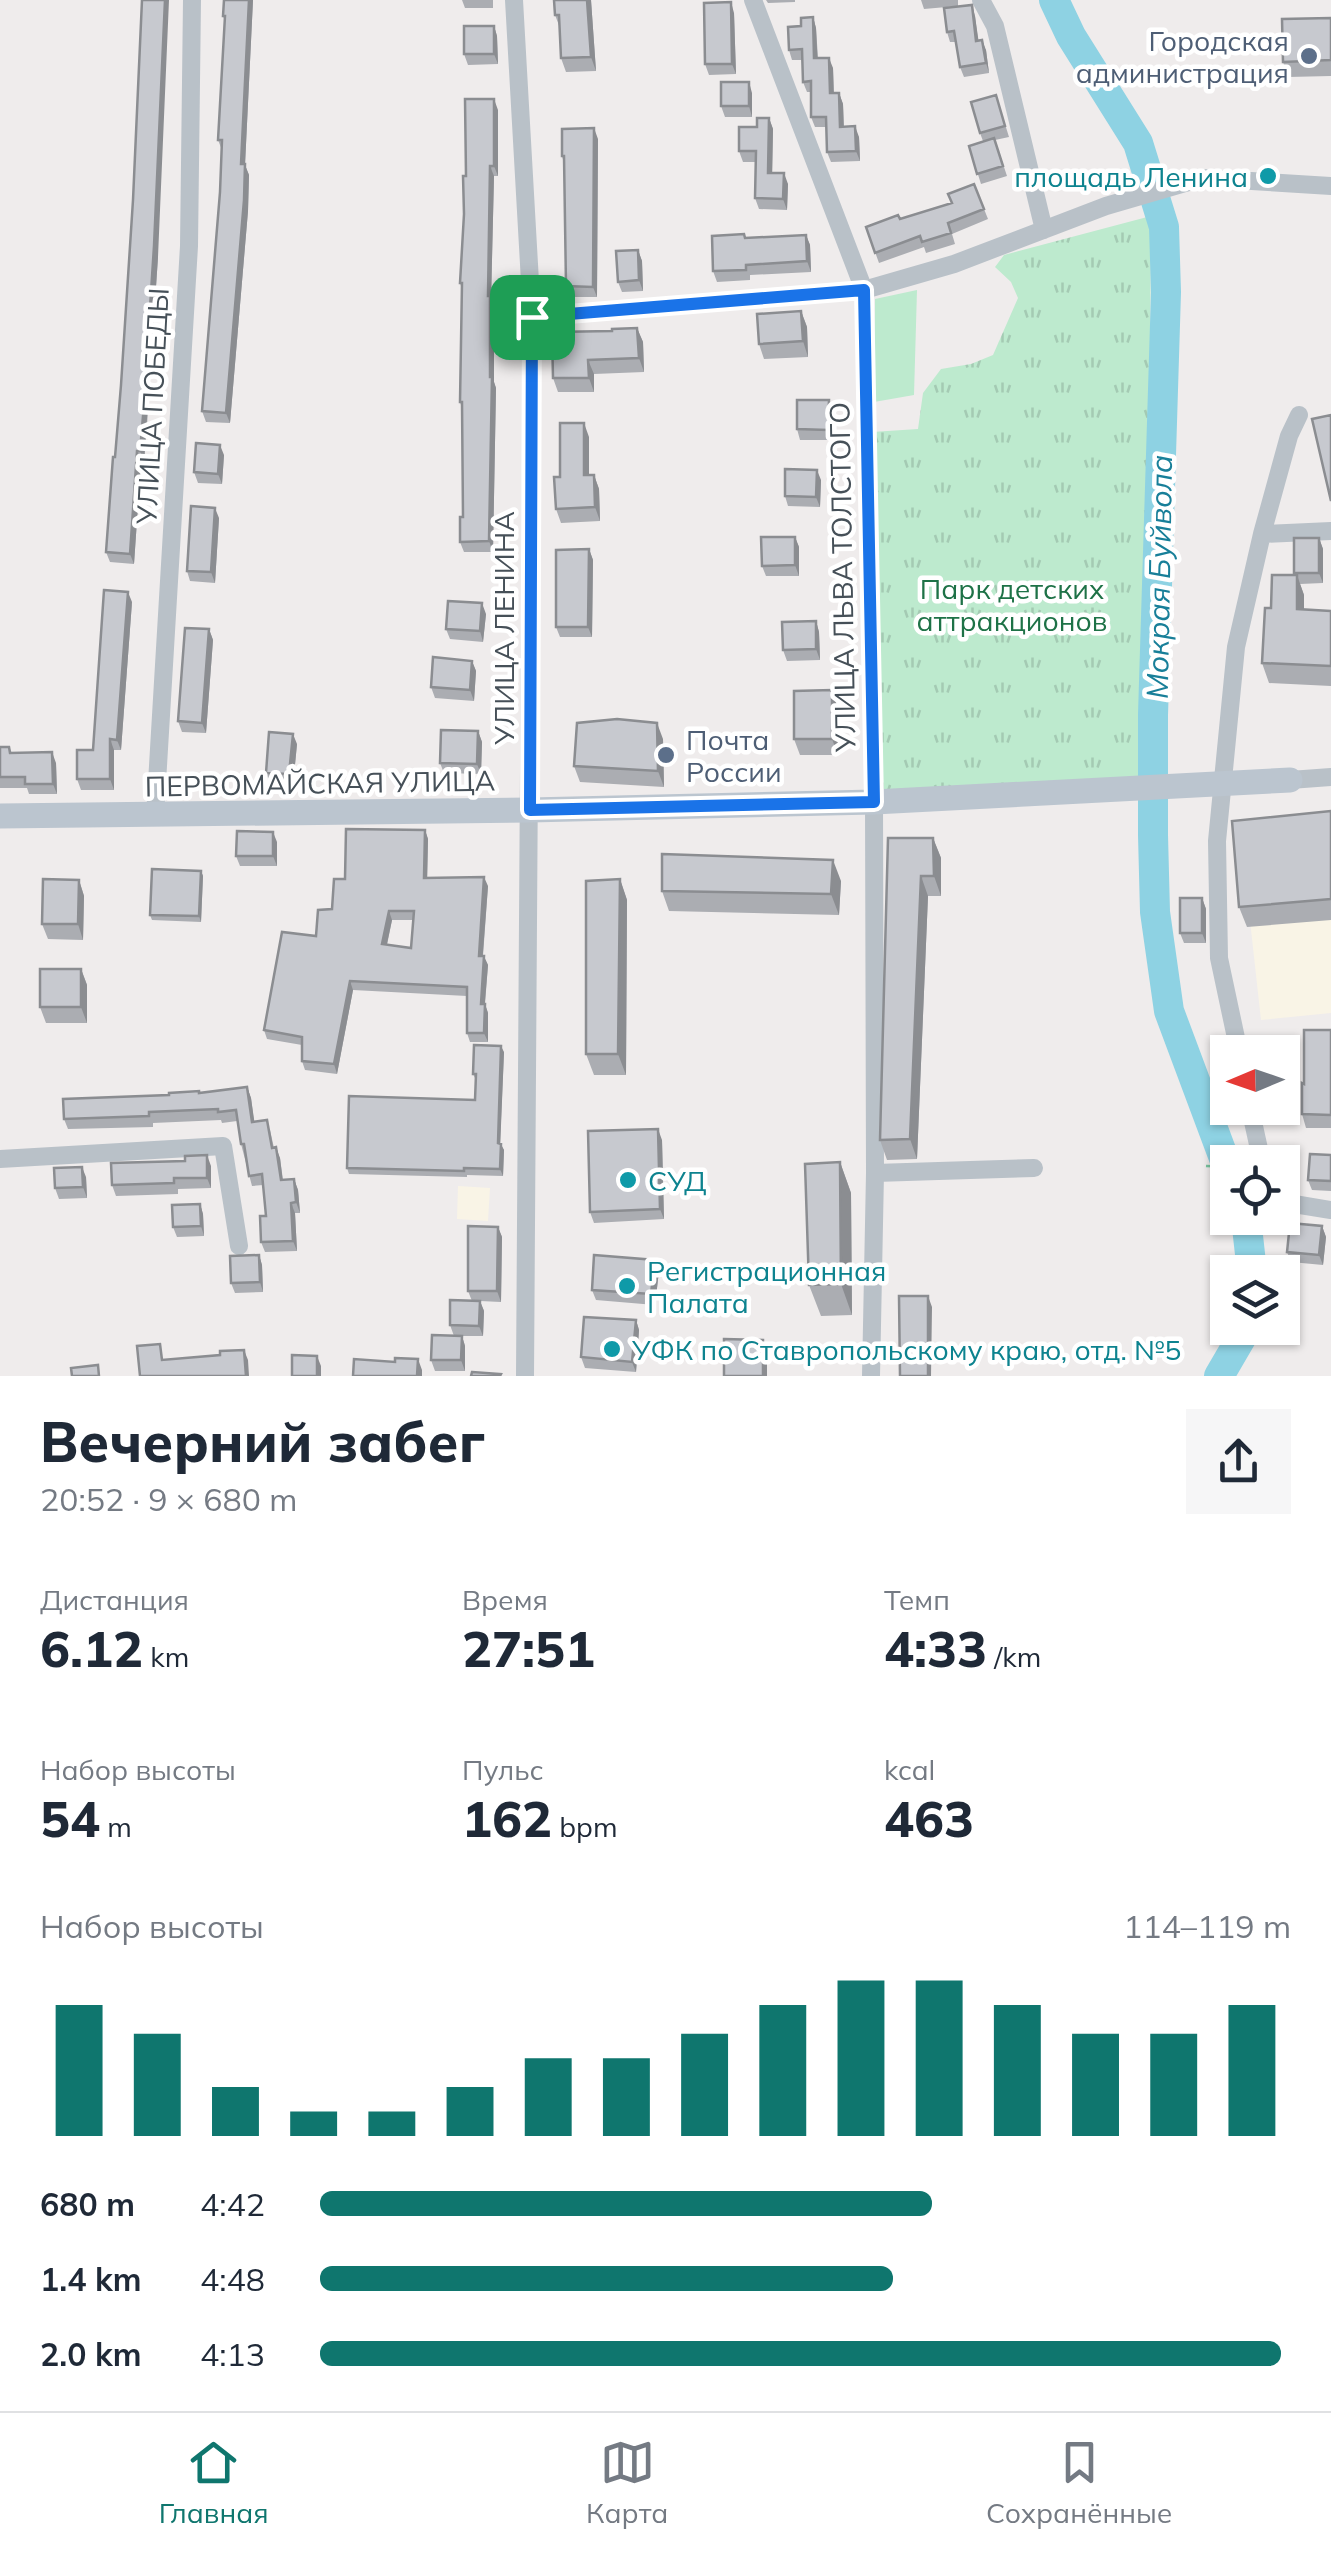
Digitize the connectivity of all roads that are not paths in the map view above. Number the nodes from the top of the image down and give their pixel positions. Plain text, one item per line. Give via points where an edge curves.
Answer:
1 (192, 0) edge
2 (514, 0) edge
3 (753, 0) edge
4 (981, 0) edge
5 (1331, 186) edge
6 (1044, 230) junction
7 (864, 290) junction
8 (532, 317) junction
9 (1299, 415) dead end
10 (1331, 532) edge
11 (1262, 534) junction
12 (1331, 777) edge
13 (1290, 780) joint
14 (1210, 784) junction
15 (874, 802) junction
16 (530, 810) junction
17 (0, 816) edge
18 (155, 816) junction
19 (1235, 1035) edge
20 (0, 1159) edge
21 (1034, 1168) dead end
22 (874, 1174) junction
23 (1300, 1202) edge
24 (1331, 1210) edge
25 (239, 1246) dead end
26 (524, 1376) edge
27 (871, 1376) edge

1 - 18 street, УЛИЦА ПОБЕДЫ via 190,246
2 - 8 street, УЛИЦА ЛЕНИНА
3 - 7 street, УЛИЦА ЛЬВА ТОЛСТОГО
4 - 6 street via 995,26
5 - 6 street via 1202,178
6 - 7 street
7 - 8 street
7 - 15 street, УЛИЦА ЛЬВА ТОЛСТОГО
8 - 16 street, УЛИЦА ЛЕНИНА
9 - 11 street
10 - 11 street
11 - 14 street
12 - 13 street
13 - 14 main road, ПЕРВОМАЙСКАЯ УЛИЦА
14 - 15 main road, ПЕРВОМАЙСКАЯ УЛИЦА
14 - 19 street via 1219,958
15 - 16 main road, ПЕРВОМАЙСКАЯ УЛИЦА
15 - 22 street, УЛИЦА ЛЬВА ТОЛСТОГО
16 - 18 main road, ПЕРВОМАЙСКАЯ УЛИЦА
16 - 26 street, УЛИЦА ЛЕНИНА
17 - 18 main road, ПЕРВОМАЙСКАЯ УЛИЦА
20 - 25 street via 223,1146
21 - 22 street
22 - 27 street, УЛИЦА ЛЬВА ТОЛСТОГО
23 - 24 street

